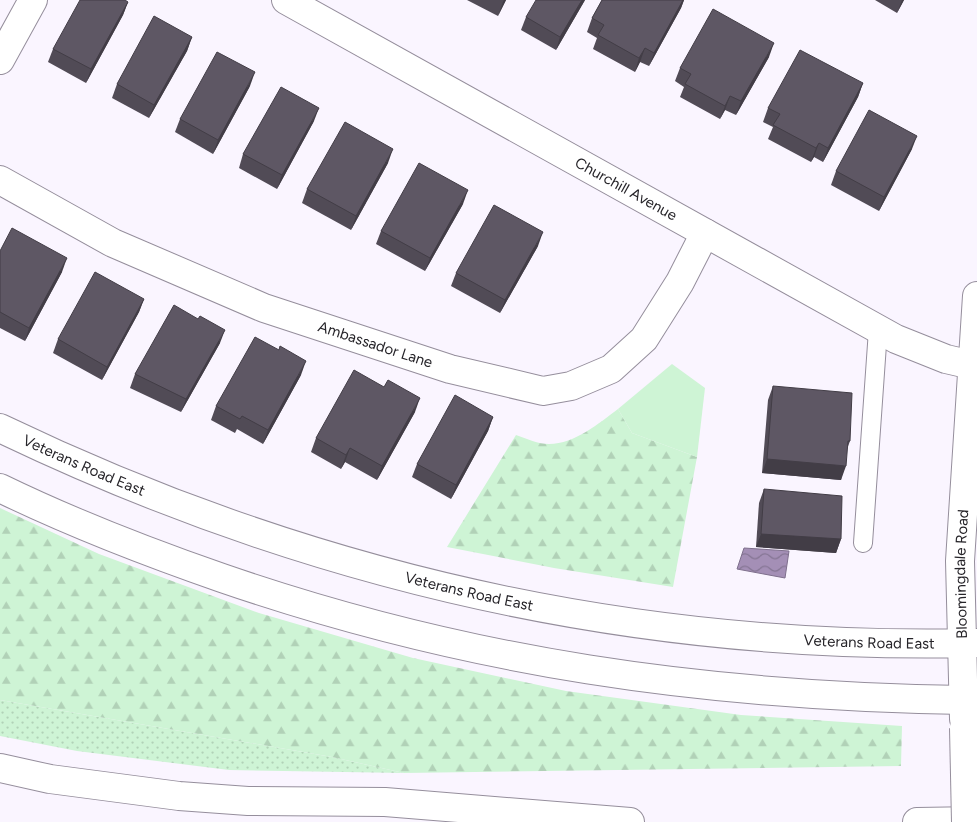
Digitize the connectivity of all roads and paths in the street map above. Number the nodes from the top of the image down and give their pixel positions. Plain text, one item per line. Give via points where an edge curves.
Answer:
1 (32, 0) edge
2 (286, 0) edge
3 (0, 60) edge
4 (0, 180) edge
5 (705, 234) junction
6 (977, 296) edge
7 (878, 330) junction
8 (972, 365) junction
9 (0, 428) edge
10 (0, 488) edge
11 (863, 543) dead end
12 (970, 643) edge
13 (964, 700) junction
14 (0, 768) edge
15 (977, 821) edge
16 (630, 822) edge
17 (918, 822) edge
18 (966, 822) edge

1 - 3 main road
2 - 5 main road, Churchill Avenue
4 - 5 main road, Ambassador Lane via 113,243 264,308 450,369 543,391 571,386 611,369 644,339
5 - 7 main road, Churchill Avenue
6 - 8 main road, Bloomingdale Road
7 - 8 main road, Churchill Avenue via 919,349
7 - 11 lane
8 - 12 main road, Bloomingdale Road via 960,561
9 - 12 main road, Veterans Road East via 108,477 232,525 357,566 488,598 686,631 822,642
10 - 13 main road via 130,545 195,569 321,610 452,645 575,669 717,688 849,698
12 - 13 main road, Bloomingdale Road
13 - 18 main road, Bloomingdale Road, bridge
14 - 16 main road via 50,779 179,796 248,801 385,802
15 - 17 main road

